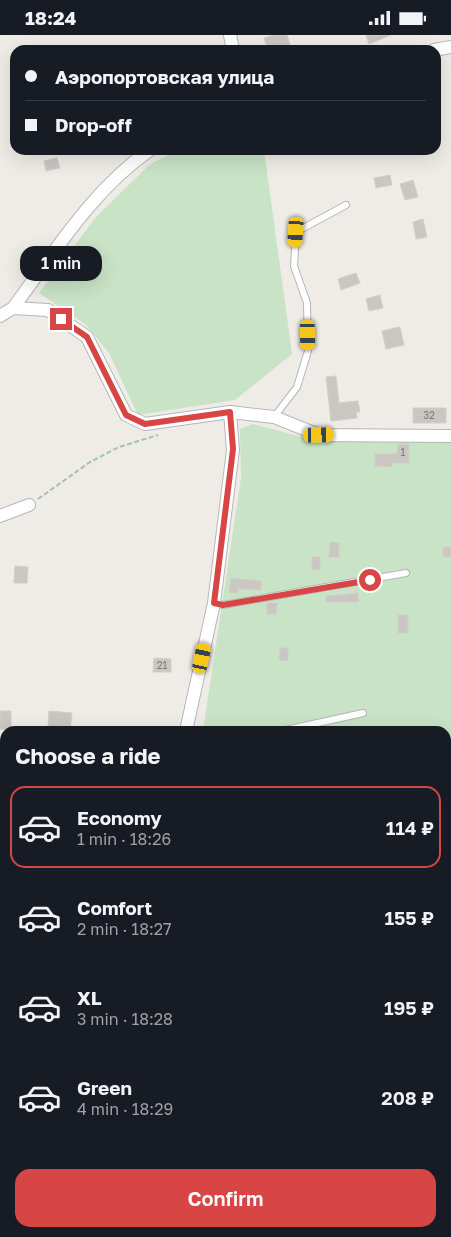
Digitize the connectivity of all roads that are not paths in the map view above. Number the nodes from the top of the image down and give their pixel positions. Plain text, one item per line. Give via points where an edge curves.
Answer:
1 (143, 155) edge
2 (346, 205) dead end
3 (13, 308) junction
4 (0, 316) edge
5 (230, 412) junction
6 (274, 417) junction
7 (451, 436) edge
8 (29, 505) road end
9 (0, 516) edge
10 (406, 573) dead end
11 (214, 603) junction
12 (363, 713) dead end
13 (187, 726) edge
14 (304, 726) edge

1 - 3 street via 86,210
2 - 6 lane via 296,232 294,266 307,303 308,351 297,387
3 - 4 street
3 - 5 street via 48,310 87,337 126,415 145,424
5 - 6 street
5 - 11 street via 233,449
6 - 7 street via 319,435
8 - 9 street
10 - 11 lane via 223,605
11 - 13 street
12 - 14 lane

